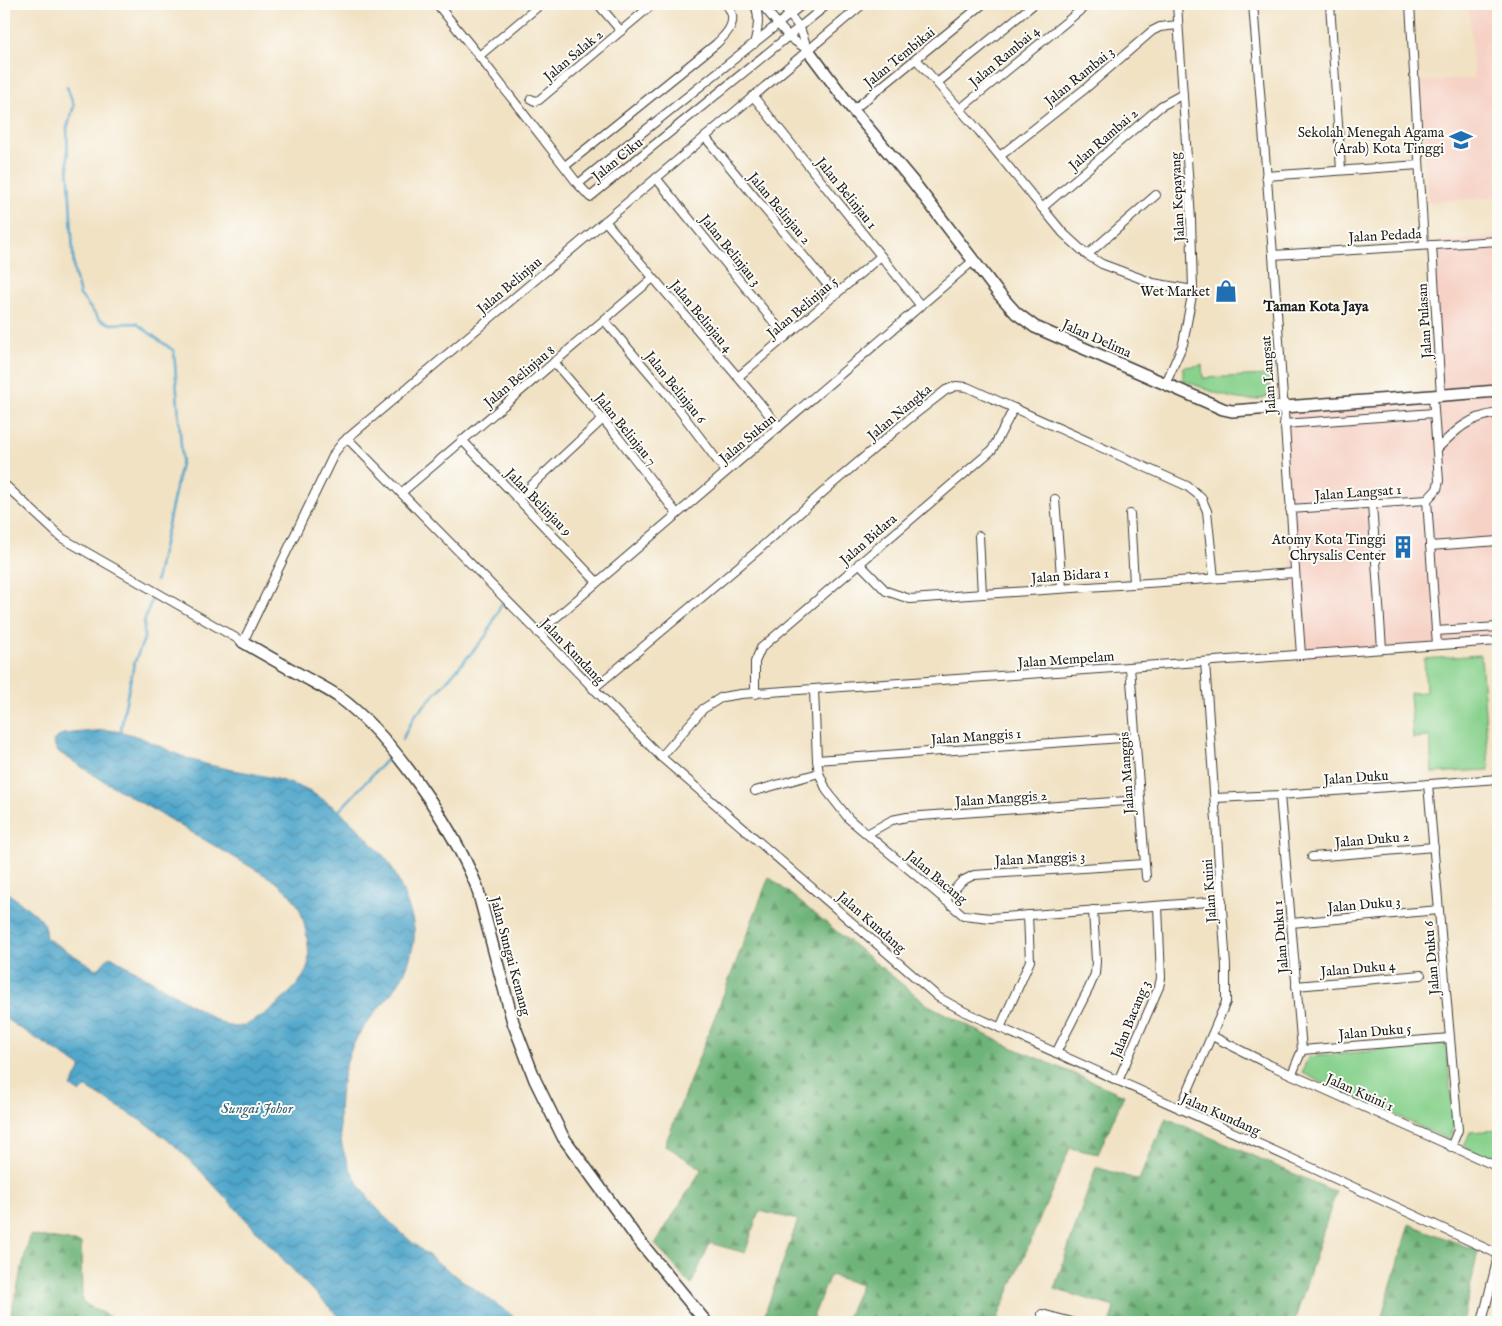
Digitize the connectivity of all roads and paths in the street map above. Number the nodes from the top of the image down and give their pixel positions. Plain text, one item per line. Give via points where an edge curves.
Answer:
1 (437, 4) edge
2 (541, 4) edge
3 (598, 4) edge
4 (653, 4) edge
5 (726, 4) edge
6 (755, 4) edge
7 (761, 4) edge
8 (781, 4) edge
9 (803, 4) edge
10 (828, 4) edge
11 (863, 4) edge
12 (983, 4) edge
13 (1034, 4) edge
14 (1088, 4) edge
15 (1177, 4) edge
16 (1253, 4) edge
17 (1330, 4) edge
18 (1410, 4) edge
19 (790, 14) junction
20 (778, 24) junction
21 (1178, 25) junction
22 (800, 28) junction
23 (621, 31) junction
24 (789, 37) junction
25 (754, 44) junction
26 (808, 50) junction
27 (479, 56) junction
28 (916, 59) junction
29 (936, 83) junction
30 (1183, 94) junction
31 (753, 96) junction
32 (531, 99) dead end
33 (960, 109) junction
34 (853, 110) junction
35 (704, 137) junction
36 (1000, 156) junction
37 (1419, 164) junction
38 (565, 166) junction
39 (1341, 170) junction
40 (1266, 176) junction
41 (656, 178) junction
42 (578, 184) junction
43 (1156, 195) dead end
44 (1042, 208) junction
45 (605, 221) junction
46 (1498, 241) edge
47 (1428, 245) junction
48 (1087, 255) junction
49 (1273, 255) junction
50 (881, 256) junction
51 (973, 261) junction
52 (653, 278) junction
53 (1192, 290) junction
54 (836, 295) junction
55 (921, 306) junction
56 (604, 320) junction
57 (786, 337) junction
58 (554, 362) junction
59 (738, 377) junction
60 (1165, 385) junction
61 (1498, 391) edge
62 (1437, 396) junction
63 (1014, 408) junction
64 (1283, 408) junction
65 (1434, 413) junction
66 (1498, 413) edge
67 (603, 419) junction
68 (1284, 424) junction
69 (779, 427) junction
70 (348, 438) junction
71 (462, 440) junction
72 (1436, 449) junction
73 (726, 472) junction
74 (4, 484) edge
75 (401, 492) junction
76 (518, 498) junction
77 (1055, 499) dead end
78 (1427, 500) junction
79 (1372, 504) junction
80 (1290, 509) junction
81 (677, 514) junction
82 (1130, 514) dead end
83 (979, 536) dead end
84 (1498, 541) edge
85 (1430, 546) junction
86 (860, 563) junction
87 (1295, 573) junction
88 (1214, 578) junction
89 (597, 582) junction
90 (1134, 583) junction
91 (1062, 588) junction
92 (982, 594) junction
93 (1498, 627) edge
94 (1436, 631) junction
95 (538, 633) junction
96 (1498, 641) edge
97 (243, 642) junction
98 (1437, 645) junction
99 (1382, 649) junction
100 (1301, 655) junction
101 (1205, 662) junction
102 (1130, 667) junction
103 (593, 689) junction
104 (814, 690) junction
105 (755, 694) junction
106 (1136, 737) junction
107 (661, 757) junction
108 (818, 760) junction
109 (820, 773) junction
110 (1498, 779) edge
111 (1428, 784) junction
112 (755, 792) dead end
113 (1280, 795) junction
114 (1215, 798) junction
115 (1140, 800) junction
116 (868, 834) junction
117 (1434, 847) junction
118 (1312, 857) dead end
119 (1145, 864) junction
120 (1146, 877) dead end
121 (945, 900) junction
122 (1222, 901) junction
123 (1158, 906) junction
124 (1093, 910) junction
125 (1439, 910) junction
126 (1028, 915) junction
127 (1291, 923) junction
128 (1421, 975) dead end
129 (1296, 986) junction
130 (1000, 1028) junction
131 (1212, 1036) junction
132 (1450, 1038) junction
133 (1302, 1050) junction
134 (1056, 1053) junction
135 (1292, 1074) junction
136 (1118, 1081) junction
137 (1180, 1109) junction
138 (1451, 1147) junction
139 (1498, 1168) edge
140 (1498, 1256) edge
141 (1042, 1314) dead end
142 (706, 1322) edge
143 (1072, 1322) edge
144 (1482, 1322) edge

1 - 27 street
2 - 27 street
3 - 23 street
4 - 23 street, Jalan Salak 2
5 - 38 street via 732,18 729,31
6 - 25 street via 758,26
7 - 20 street, Jalan Delima
8 - 19 street, Jalan Delima
9 - 19 street, Jalan Ciku
10 - 22 street, Jalan Ciku
11 - 26 street, Jalan Belinjau
12 - 28 street, Jalan Tembikai
13 - 29 street
14 - 33 street, Jalan Rambai 4
15 - 21 street, Jalan Kepayang
16 - 40 street, Jalan Langsat
17 - 39 street
18 - 37 street, Jalan Pulasan
19 - 20 street, Jalan Ciku
19 - 22 street, Jalan Delima
20 - 24 street, Jalan Delima
20 - 25 street, Jalan Ciku
21 - 30 street, Jalan Kepayang
21 - 36 street, Jalan Rambai 3 via 1152,31
22 - 24 street, Jalan Ciku
22 - 26 street, Jalan Delima
23 - 32 street, Jalan Salak 2 via 539,100
24 - 26 street, Jalan Delima
24 - 42 street, Jalan Ciku via 590,198
25 - 42 street, Jalan Ciku
26 - 31 street, Jalan Belinjau
26 - 34 street, Jalan Delima
27 - 38 street
28 - 29 street
28 - 34 street, Jalan Tembikai
29 - 33 street
30 - 44 street, Jalan Rambai 2 via 1161,106
30 - 53 street, Jalan Kepayang
31 - 35 street, Jalan Belinjau
31 - 50 street, Jalan Belinjau 1
33 - 36 street
34 - 51 street, Jalan Delima
35 - 41 street, Jalan Belinjau
35 - 54 street, Jalan Belinjau 2
36 - 44 street
37 - 39 street
37 - 47 street, Jalan Pulasan
38 - 42 street
39 - 40 street
40 - 49 street, Jalan Langsat
41 - 45 street, Jalan Belinjau
41 - 57 street, Jalan Belinjau 3
43 - 48 street
44 - 48 street
45 - 52 street, Jalan Belinjau 4
45 - 70 street, Jalan Belinjau
46 - 47 street, Jalan Pedada
47 - 49 street, Jalan Pedada
47 - 62 street, Jalan Pulasan
48 - 53 street via 1153,283
49 - 64 street, Jalan Langsat
50 - 54 street, Jalan Belinjau 5
50 - 55 street, Jalan Belinjau 1
51 - 55 street, Jalan Sukun
51 - 60 street, Jalan Delima via 999,294 1034,327
52 - 56 street, Jalan Belinjau 8
52 - 59 street, Jalan Belinjau 4
53 - 60 street, Jalan Kepayang via 1183,344
54 - 57 street, Jalan Belinjau 5
55 - 69 street, Jalan Sukun
56 - 58 street, Jalan Belinjau 8
56 - 73 street, Jalan Belinjau 6 via 668,395
57 - 59 street, Jalan Belinjau 5
58 - 67 street, Jalan Belinjau 7
58 - 71 street, Jalan Belinjau 8
59 - 69 street, Jalan Belinjau 4
60 - 64 street, Jalan Delima via 1232,411
61 - 62 street, Jalan Delima
62 - 64 street, Jalan Delima
62 - 65 street, Jalan Pulasan
63 - 86 street, Jalan Bidara via 992,450
63 - 88 street, Jalan Nangka via 1187,486 1201,497 1207,511
63 - 103 street, Jalan Nangka via 967,387 956,386 946,390
64 - 68 street, Jalan Langsat
65 - 68 street
65 - 72 street, Jalan Pulasan
66 - 72 street via 1464,424
67 - 76 street
67 - 81 street, Jalan Belinjau 7
68 - 80 street, Jalan Langsat
69 - 73 street, Jalan Sukun
70 - 75 street, Jalan Kundang
70 - 97 street, Jalan Belinjau via 335,452
71 - 75 street, Jalan Belinjau 8
71 - 76 street, Jalan Belinjau 9
72 - 78 street, Jalan Pulasan via 1439,481 1437,489
73 - 81 street, Jalan Sukun
74 - 97 street via 62,538
75 - 95 street, Jalan Kundang
76 - 89 street, Jalan Belinjau 9
77 - 91 street
78 - 79 street, Jalan Langsat 1
78 - 85 street
79 - 80 street, Jalan Langsat 1
79 - 99 street
80 - 87 street, Jalan Langsat
81 - 89 street, Jalan Sukun
82 - 90 street
83 - 92 street
84 - 85 street
85 - 94 street
86 - 92 street, Jalan Bidara 1 via 886,591 910,599
86 - 105 street, Jalan Bidara via 761,648 755,662
87 - 88 street, Jalan Bidara 1
87 - 100 street, Jalan Langsat
88 - 90 street, Jalan Bidara 1
89 - 95 street, Jalan Sukun
90 - 91 street, Jalan Bidara 1
91 - 92 street, Jalan Bidara 1
93 - 94 street
94 - 98 street
95 - 103 street, Jalan Kundang
96 - 98 street, Jalan Mempelam
97 - 142 street, Jalan Sungai Kemang via 338,696 363,716 434,807 470,869 513,1022 535,1080 563,1137 636,1237
98 - 99 street, Jalan Mempelam
99 - 100 street, Jalan Mempelam
100 - 101 street, Jalan Mempelam
101 - 102 street, Jalan Mempelam
101 - 114 street, Jalan Kuini
102 - 104 street, Jalan Mempelam
102 - 106 street, Jalan Manggis
103 - 107 street, Jalan Kundang
104 - 105 street, Jalan Mempelam
104 - 108 street, Jalan Bacang
105 - 107 street, Jalan Mempelam via 722,697 703,709
106 - 108 street, Jalan Manggis 1
106 - 115 street, Jalan Manggis
107 - 130 street, Jalan Kundang via 938,996
108 - 109 street, Jalan Bacang
109 - 112 street
109 - 116 street, Jalan Bacang via 832,798 849,819
110 - 111 street, Jalan Duku
111 - 113 street, Jalan Duku
111 - 117 street, Jalan Duku 6
113 - 114 street, Jalan Duku
113 - 127 street, Jalan Duku 1
114 - 122 street, Jalan Kuini
115 - 116 street, Jalan Manggis 2 via 907,817 892,820
115 - 119 street, Jalan Manggis
116 - 121 street, Jalan Bacang
117 - 118 street, Jalan Duku 2
117 - 125 street, Jalan Duku 6
119 - 120 street, Jalan Manggis
119 - 121 street, Jalan Manggis 3 via 974,875 962,881
121 - 126 street, Jalan Bacang via 963,915 991,918
122 - 123 street, Jalan Bacang
122 - 131 street, Jalan Kuini via 1226,1002
123 - 124 street, Jalan Bacang
123 - 136 street, Jalan Bacang 3 via 1159,987
124 - 126 street, Jalan Bacang
124 - 134 street via 1094,974
125 - 127 street, Jalan Duku 3
125 - 132 street, Jalan Duku 6
126 - 130 street via 1030,961
127 - 129 street, Jalan Duku 1
128 - 129 street, Jalan Duku 4
129 - 133 street, Jalan Duku 1
130 - 134 street, Jalan Kundang
131 - 135 street, Jalan Kuini 1
131 - 137 street, Jalan Kuini
132 - 133 street, Jalan Duku 5
132 - 138 street, Jalan Duku 6 via 1458,1130
133 - 135 street, Jalan Duku 1
134 - 136 street, Jalan Kundang
135 - 138 street, Jalan Kuini 1
136 - 137 street, Jalan Kundang
137 - 140 street, Jalan Kundang
138 - 139 street, Jalan Kuini 1
140 - 144 street
141 - 143 street

